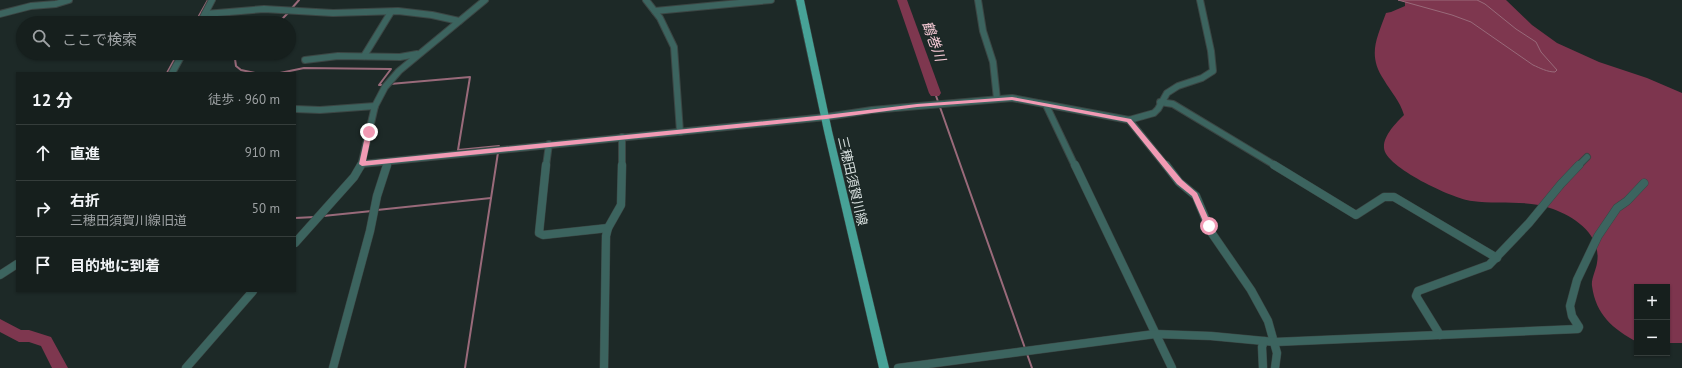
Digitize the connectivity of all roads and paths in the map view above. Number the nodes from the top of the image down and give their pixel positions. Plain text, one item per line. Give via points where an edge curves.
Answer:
1 (70, 0) edge
2 (212, 0) edge
3 (485, 0) edge
4 (646, 0) edge
5 (771, 0) edge
6 (800, 0) edge
7 (978, 0) edge
8 (1200, 0) edge
9 (654, 11) junction
10 (391, 12) junction
11 (0, 14) edge
12 (205, 14) joint
13 (459, 21) junction
14 (419, 53) junction
15 (364, 56) junction
16 (179, 60) edge
17 (305, 60) dead end
18 (173, 72) edge
19 (997, 99) junction
20 (1160, 102) junction
21 (1046, 105) junction
22 (375, 106) junction
23 (296, 108) edge
24 (826, 117) junction
25 (1129, 120) junction
26 (680, 132) junction
27 (622, 137) junction
28 (549, 144) junction
29 (1587, 157) dead end
30 (388, 162) junction
31 (362, 164) junction
32 (1644, 183) dead end
33 (608, 228) junction
34 (296, 242) edge
35 (1497, 258) junction
36 (16, 265) edge
37 (0, 275) edge
38 (252, 292) edge
39 (1155, 334) junction
40 (1440, 334) junction
41 (1264, 341) junction
42 (1275, 342) junction
43 (186, 368) edge
44 (333, 368) edge
45 (604, 368) edge
46 (884, 368) edge
47 (898, 368) edge
48 (1172, 368) edge
49 (1263, 368) edge
50 (1275, 368) edge

1 - 11 street
2 - 12 street
3 - 13 street
4 - 9 street
5 - 9 street
6 - 24 main road, 三穂田須賀川線
7 - 19 street via 983,31 994,62
8 - 20 street via 1213,71 1172,90 1163,96
9 - 26 street via 674,47
10 - 12 street via 334,13 264,9
10 - 13 street via 432,15
10 - 15 street
13 - 14 street
14 - 15 street via 404,57
14 - 22 street via 399,71
15 - 17 street
16 - 18 street
19 - 21 street via 1012,98
19 - 24 street
20 - 25 street via 1154,113
20 - 35 street via 1173,104 1356,215 1384,197 1394,197
21 - 25 street
21 - 39 street
22 - 23 street via 320,110
22 - 31 street
24 - 26 street
24 - 46 main road, 三穂田須賀川線
25 - 42 street via 1176,178 1196,196 1211,232 1255,296
26 - 27 street
27 - 28 street
27 - 33 street via 621,205
28 - 30 street
28 - 33 street via 539,233 543,235
29 - 35 street
30 - 31 street
30 - 44 street
31 - 34 street via 354,177
32 - 40 street via 1617,208 1598,236 1576,280 1570,306 1579,328
33 - 45 street via 605,253
35 - 40 street via 1486,267 1418,291 1418,299
36 - 37 street
38 - 43 street
39 - 41 street
39 - 47 street
39 - 48 street
40 - 42 street
41 - 42 street
41 - 49 street
42 - 50 street

